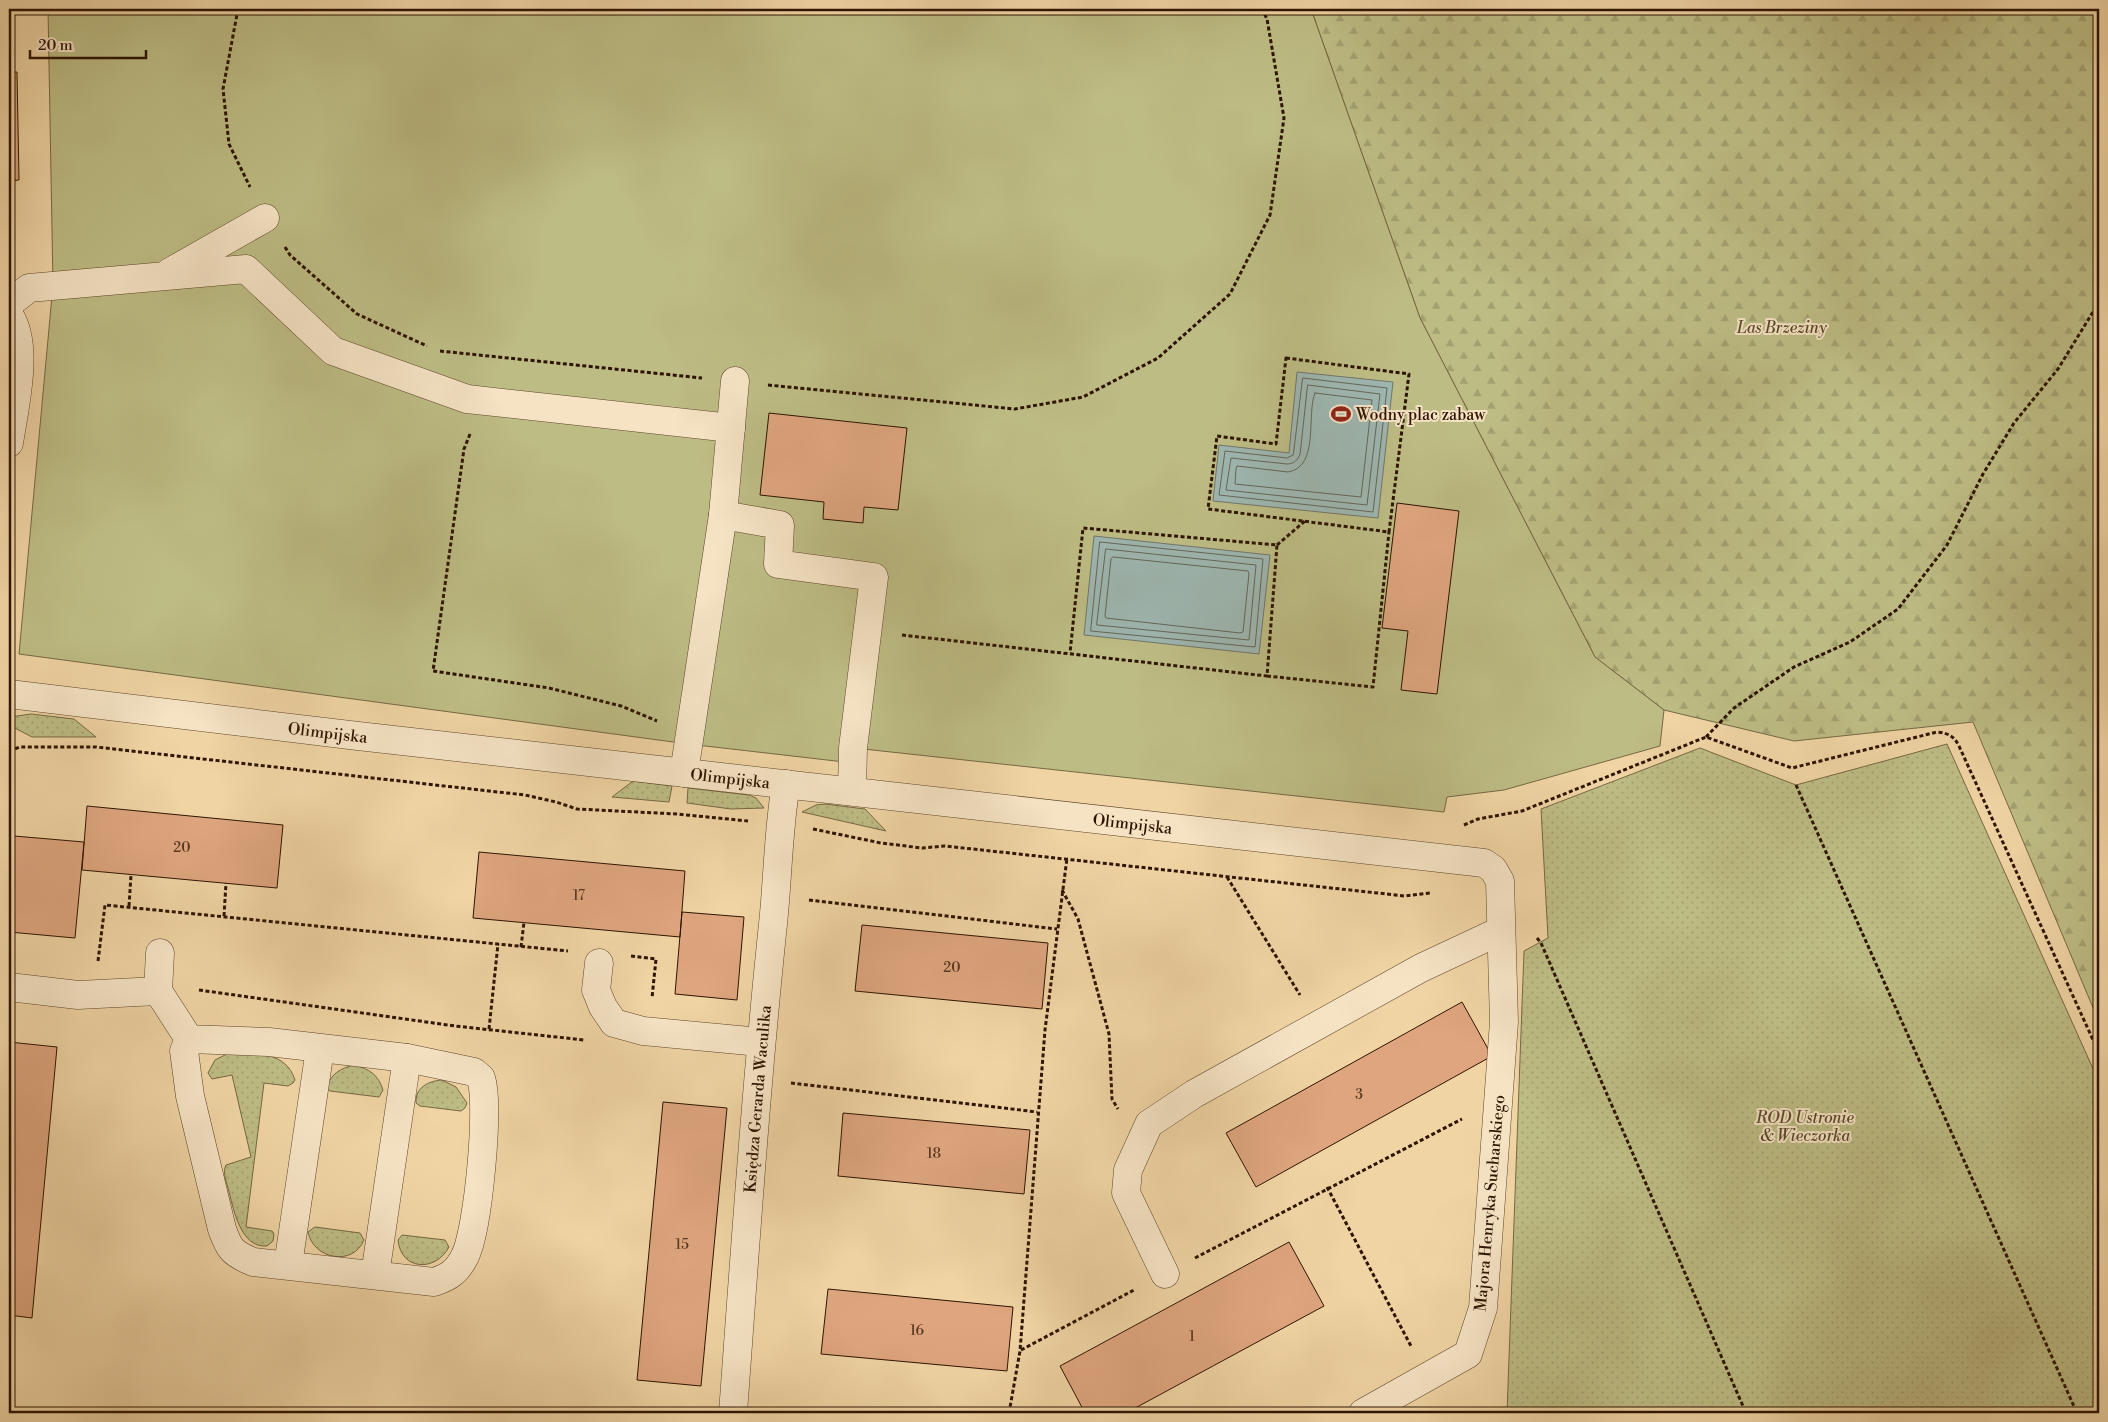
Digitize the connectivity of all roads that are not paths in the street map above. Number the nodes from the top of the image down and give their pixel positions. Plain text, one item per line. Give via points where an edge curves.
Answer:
1 (266, 218) road end
2 (162, 276) junction
3 (9, 304) edge
4 (9, 315) edge
5 (735, 381) road end
6 (731, 428) junction
7 (9, 443) edge
8 (723, 515) junction
9 (9, 694) edge
10 (684, 773) junction
11 (786, 784) junction
12 (852, 791) junction
13 (1500, 931) junction
14 (160, 953) dead end
15 (599, 963) dead end
16 (9, 987) edge
17 (158, 991) junction
18 (189, 1039) junction
19 (760, 1042) junction
20 (320, 1049) junction
21 (407, 1058) junction
22 (288, 1266) junction
23 (1164, 1274) road end
24 (374, 1275) junction
25 (733, 1413) edge
26 (1363, 1413) edge

1 - 2 street
2 - 3 street via 29,288
2 - 6 street via 246,269 333,351 467,399
4 - 7 street via 14,322 21,362
5 - 6 street
6 - 8 street
8 - 10 street
8 - 12 street via 780,525 778,564 874,577 853,748
9 - 10 street, Olimpijska
10 - 11 street, Olimpijska
11 - 12 street, Olimpijska
11 - 19 street, Księdza Gerarda Waculika via 779,826 776,896
12 - 13 street, Olimpijska via 1484,863 1497,875 1501,888
13 - 23 street via 1421,968 1194,1094 1149,1124 1128,1170 1126,1193
13 - 26 street, Majora Henryka Sucharskiego via 1504,1022 1483,1308 1468,1354
14 - 17 street
15 - 19 street via 596,990 614,1023 649,1032
16 - 17 street via 78,995
17 - 18 street
18 - 20 street via 269,1042
18 - 22 street via 184,1051 190,1096 229,1248 253,1262
19 - 25 street, Księdza Gerarda Waculika
20 - 21 street
20 - 22 street
21 - 24 street
21 - 24 street via 474,1072 482,1078 484,1126 473,1229 465,1255 449,1277 434,1282
22 - 24 street

